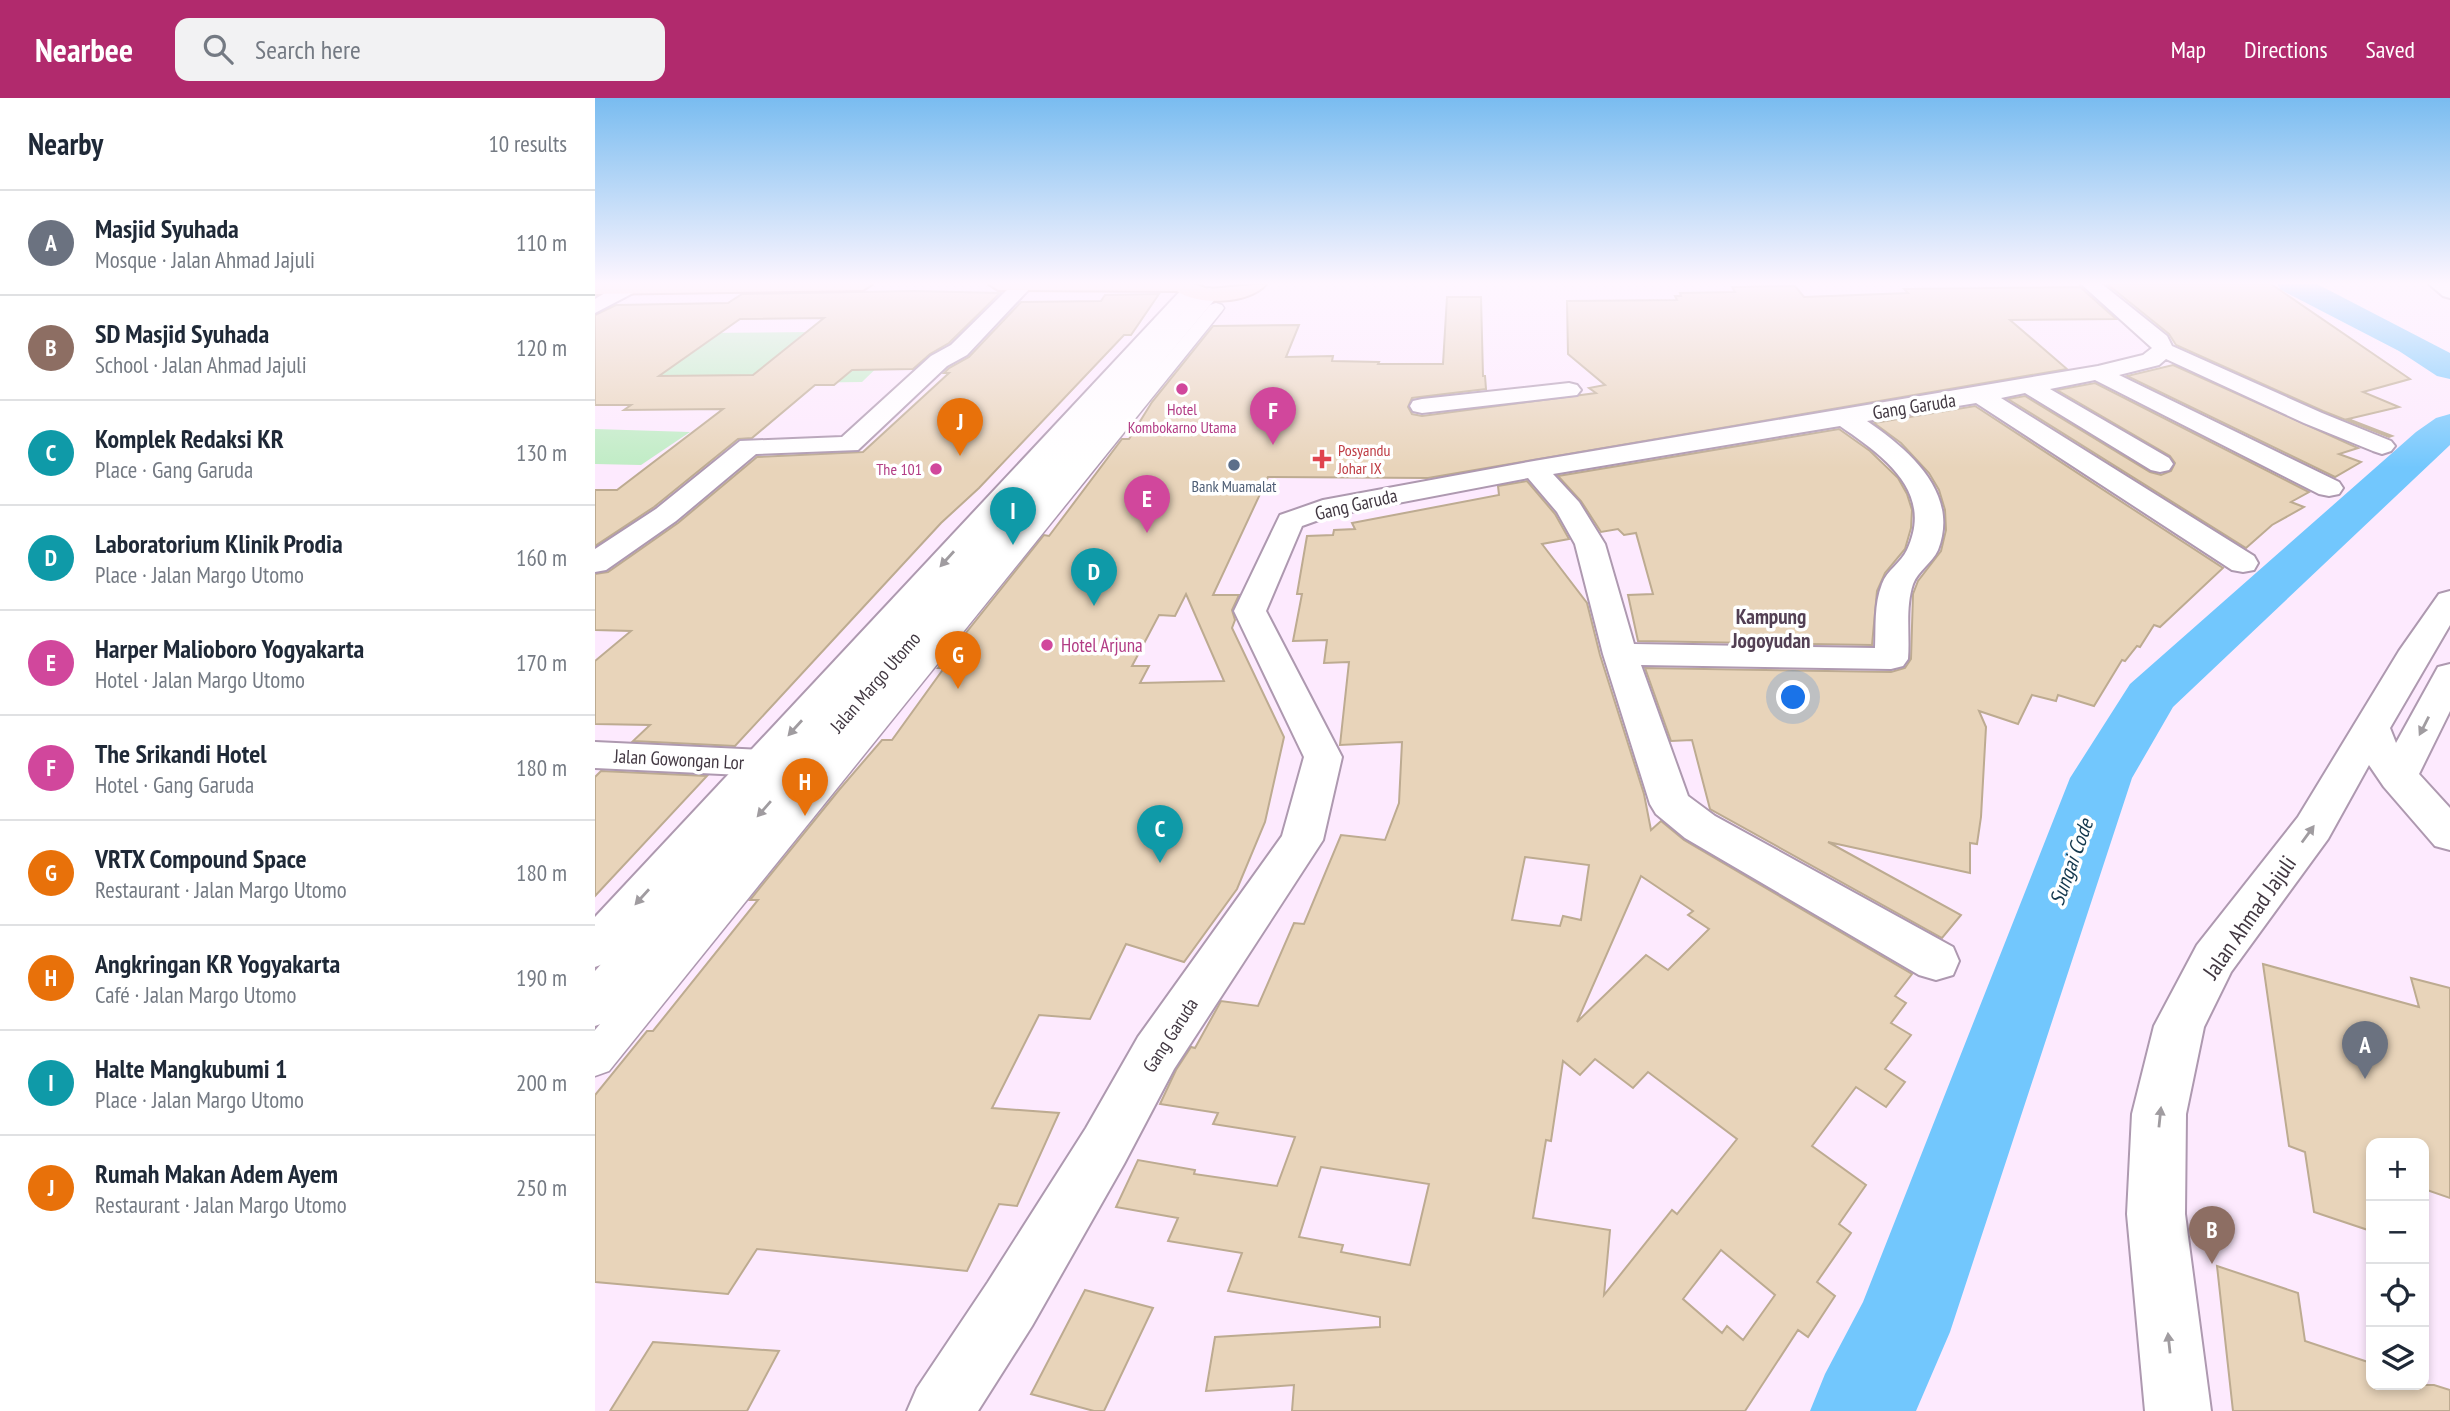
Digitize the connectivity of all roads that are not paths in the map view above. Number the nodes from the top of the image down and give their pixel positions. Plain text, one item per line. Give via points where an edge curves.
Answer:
1 (963, 345) edge
2 (1154, 345) edge
3 (1154, 345) edge
4 (2161, 345) edge
5 (2164, 350) junction
6 (2098, 373) junction
7 (2029, 386) junction
8 (1569, 390) dead end
9 (1980, 395) junction
10 (1422, 406) dead end
11 (1845, 418) junction
12 (2382, 446) dead end
13 (2161, 464) dead end
14 (1534, 469) junction
15 (2329, 488) dead end
16 (999, 519) junction
17 (603, 548) edge
18 (2243, 564) dead end
19 (920, 590) junction
20 (953, 591) junction
21 (2449, 604) edge
22 (2416, 651) junction
23 (1620, 654) junction
24 (2450, 664) edge
25 (2450, 675) edge
26 (2372, 729) junction
27 (595, 755) edge
28 (763, 763) junction
29 (803, 765) junction
30 (2398, 777) junction
31 (2450, 835) edge
32 (606, 959) edge
33 (1936, 961) dead end
34 (595, 1005) edge
35 (595, 1059) edge
36 (940, 1411) edge
37 (2178, 1411) edge

1 - 17 street via 939,361 849,445 749,446 666,515
2 - 16 street, Jalan Margo Utomo
3 - 35 street
4 - 5 street
5 - 6 street, Gang Garuda via 2151,360
5 - 12 street
6 - 7 street, Gang Garuda
6 - 15 street
7 - 9 street, Gang Garuda
7 - 13 street
8 - 10 street
9 - 11 street, Gang Garuda
9 - 18 street
11 - 14 street, Gang Garuda
11 - 23 street via 1891,449 1911,469 1925,495 1931,524 1922,552 1898,581 1891,608 1891,659
14 - 23 street via 1569,508 1590,544
14 - 36 street, Gang Garuda via 1323,509 1290,521 1250,611 1323,757 1302,840 1156,1054 1010,1304
16 -> 19 street, Jalan Margo Utomo
16 - 20 street, Jalan Margo Utomo
19 - 20 street
19 -> 28 street, Jalan Margo Utomo
20 - 29 street, Jalan Margo Utomo
21 - 22 street, Jalan Ahmad Jajuli
22 - 24 street
22 - 26 street, Jalan Ahmad Jajuli
23 - 33 street via 1670,804 1700,827
25 -> 30 street
26 - 30 street
37 -> 26 street, Jalan Ahmad Jajuli via 2156,1214 2159,1114 2179,1026 2214,960 2313,828
27 - 28 street, Jalan Gowongan Lor
28 - 29 street, Jalan Gowongan Lor
28 -> 32 street, Jalan Margo Utomo
29 -> 32 street, Jalan Margo Utomo
30 - 31 street
32 - 34 street, Jalan Margo Utomo

